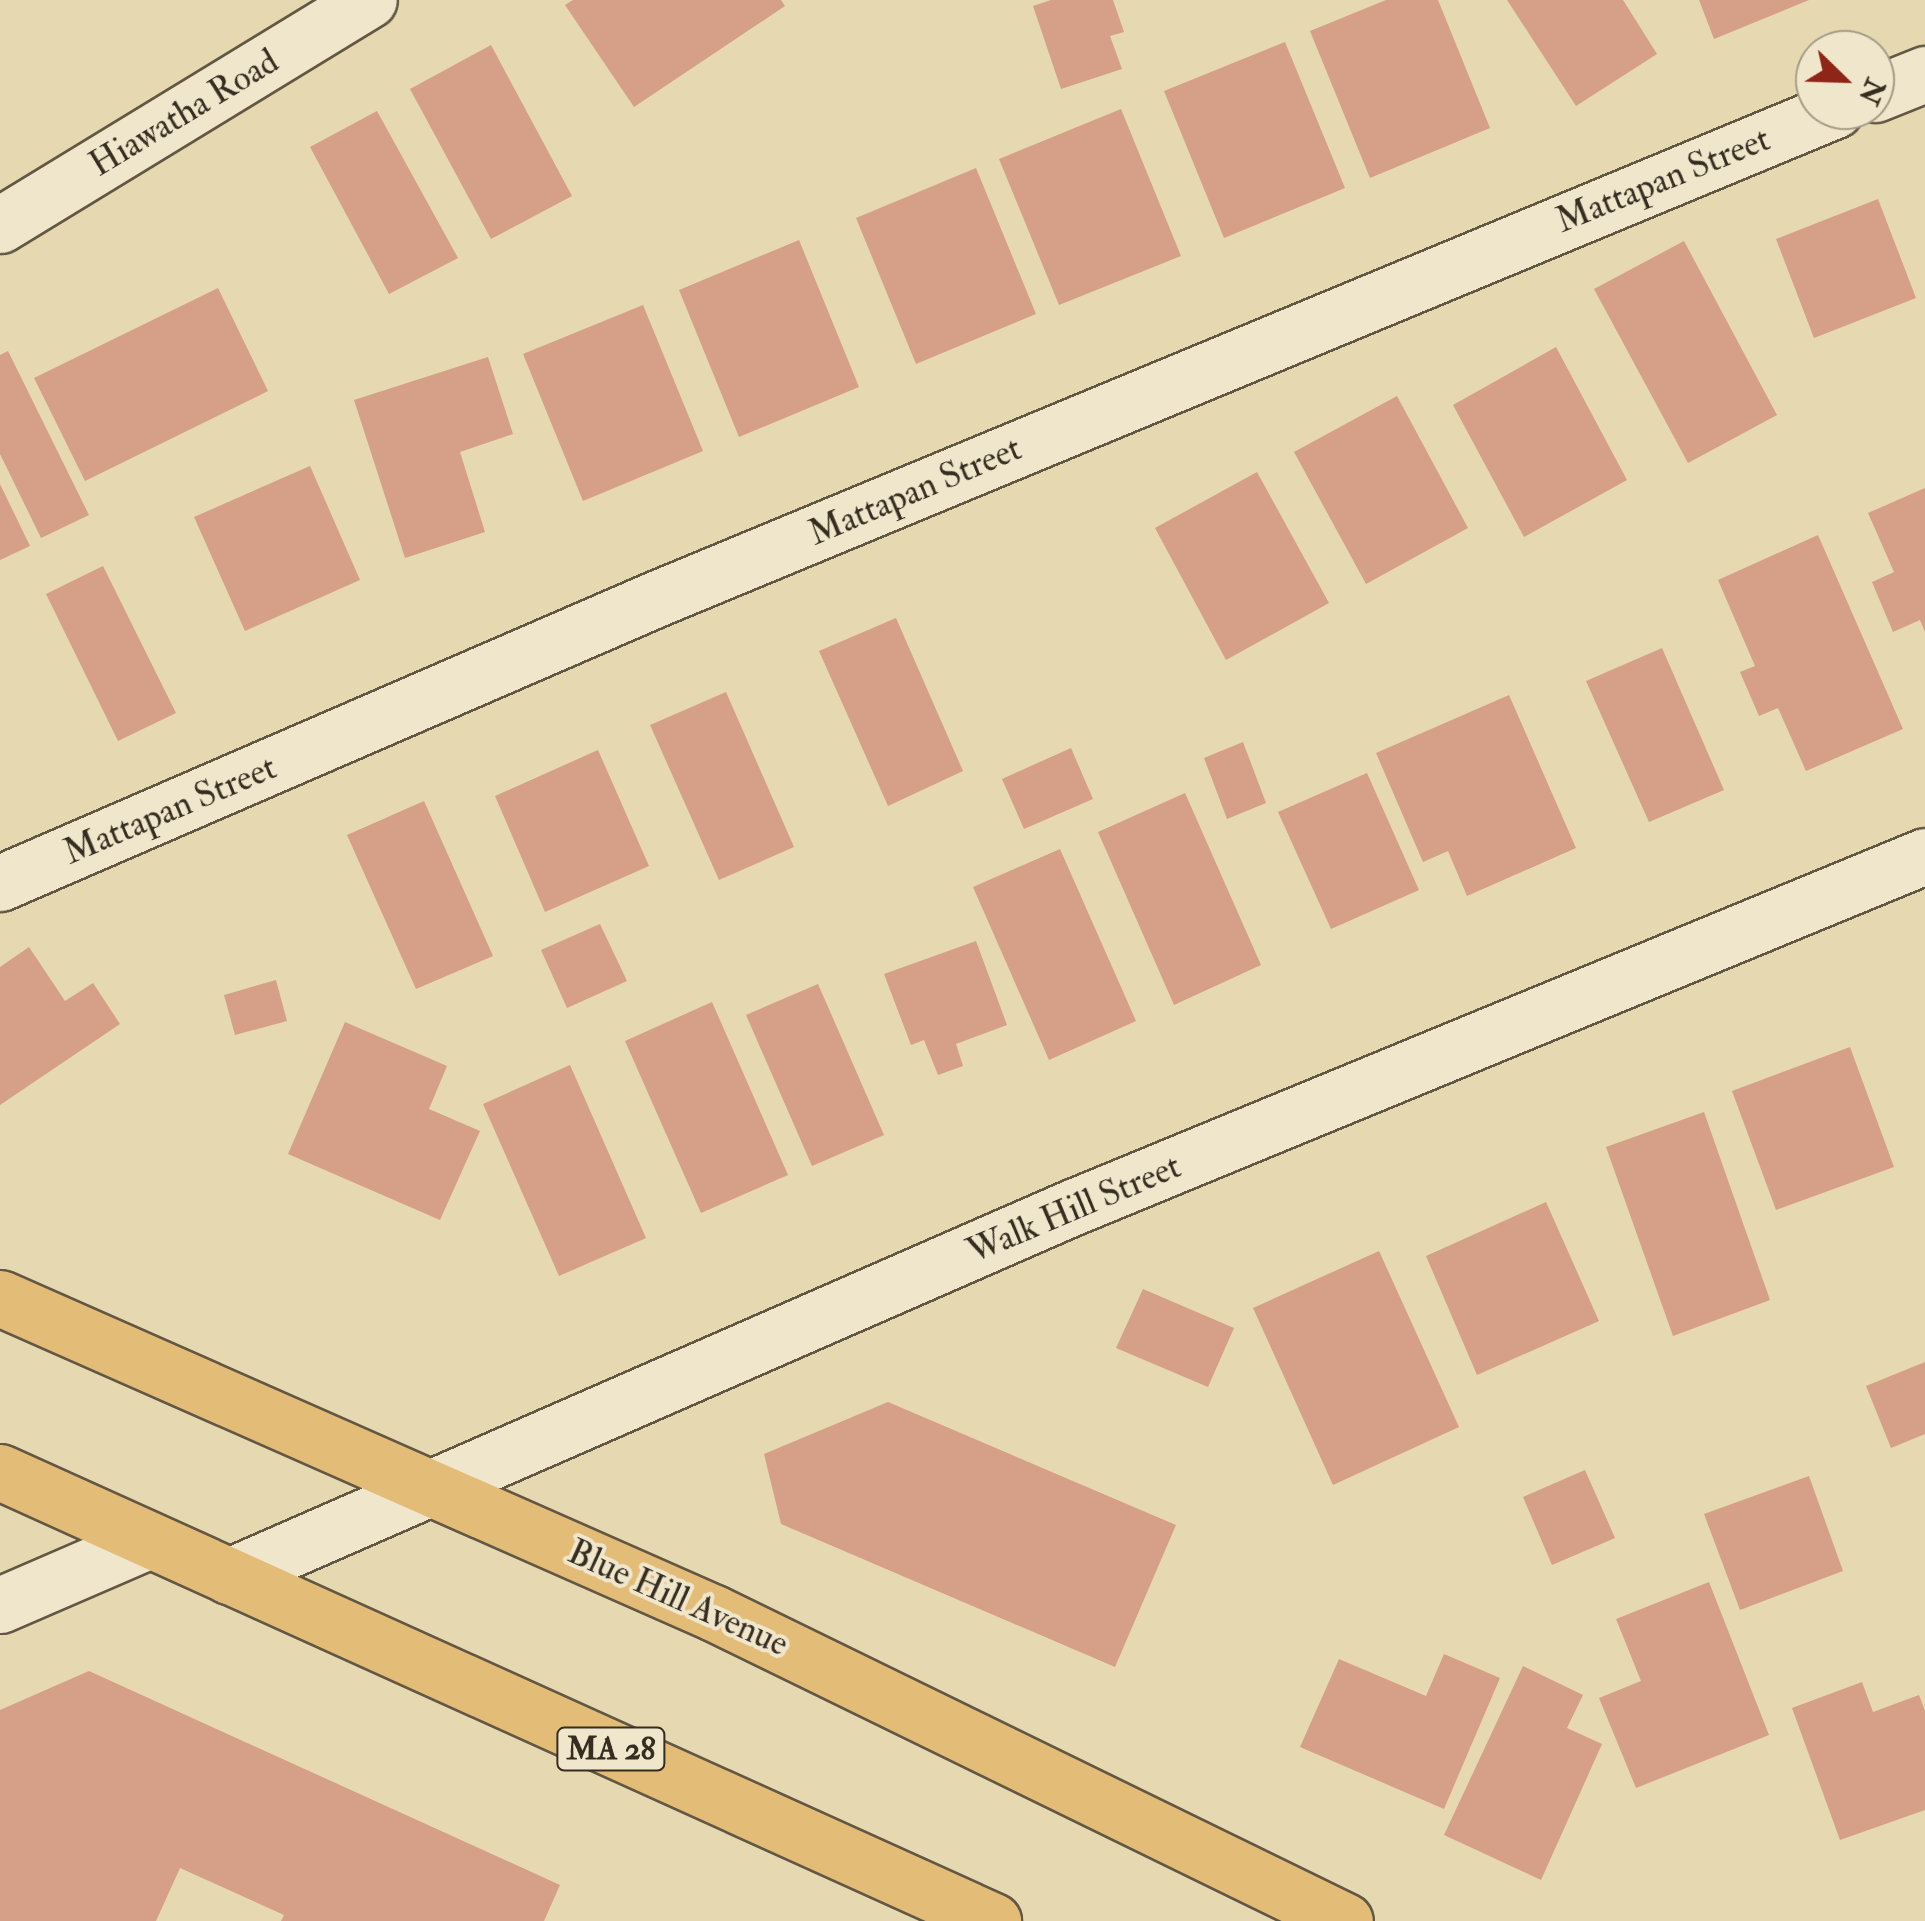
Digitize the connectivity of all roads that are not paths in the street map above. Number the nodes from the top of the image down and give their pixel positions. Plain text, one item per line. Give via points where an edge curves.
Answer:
1 (369, 0) edge
2 (1925, 74) edge
3 (1895, 86) edge
4 (1795, 127) edge
5 (0, 226) edge
6 (1925, 856) edge
7 (0, 884) edge
8 (0, 1298) edge
9 (0, 1472) edge
10 (437, 1490) junction
11 (150, 1540) junction
12 (230, 1576) junction
13 (0, 1606) edge
14 (993, 1921) edge
15 (1345, 1921) edge

1 - 5 street, Hiawatha Road
2 - 3 street
4 - 7 street, Mattapan Street via 676,591
6 - 10 street, Walk Hill Street via 1073,1207
8 - 10 highway, Blue Hill Avenue
9 - 11 highway, MA 28
10 - 12 street, Walk Hill Street
10 - 15 highway, Blue Hill Avenue via 766,1637
11 - 12 highway, MA 28
11 - 13 street
12 - 14 highway, MA 28

